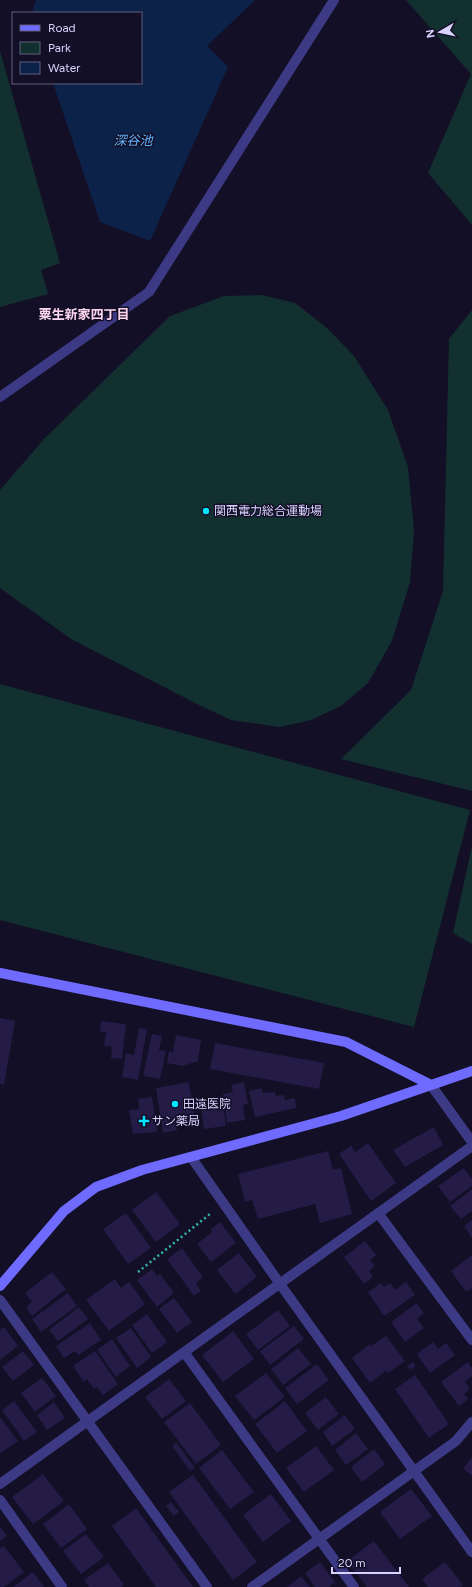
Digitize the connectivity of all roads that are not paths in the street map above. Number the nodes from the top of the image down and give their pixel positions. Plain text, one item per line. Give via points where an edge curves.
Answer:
1 (334, 0) edge
2 (0, 397) edge
3 (0, 974) edge
4 (472, 1071) edge
5 (431, 1085) junction
6 (472, 1142) edge
7 (472, 1146) edge
8 (191, 1157) junction
9 (378, 1213) junction
10 (280, 1284) junction
11 (0, 1286) edge
12 (0, 1300) edge
13 (472, 1340) edge
14 (184, 1352) junction
15 (87, 1421) junction
16 (472, 1422) edge
17 (415, 1470) junction
18 (0, 1484) edge
19 (0, 1500) edge
20 (318, 1538) junction
21 (472, 1552) edge
22 (62, 1587) edge
23 (207, 1587) edge
24 (252, 1587) edge
25 (354, 1587) edge

1 - 2 street via 149,292
3 - 5 street via 346,1042
4 - 5 street
5 - 6 street
5 - 8 street via 341,1116
7 - 9 street
8 - 10 street
8 - 11 street via 142,1170 96,1187 64,1211
9 - 10 street
9 - 13 street
10 - 14 street
10 - 17 street
12 - 15 street
14 - 15 street
14 - 20 street
15 - 18 street
15 - 23 street
16 - 17 street via 456,1441
17 - 20 street
17 - 21 street
19 - 22 street
20 - 24 street
20 - 25 street

